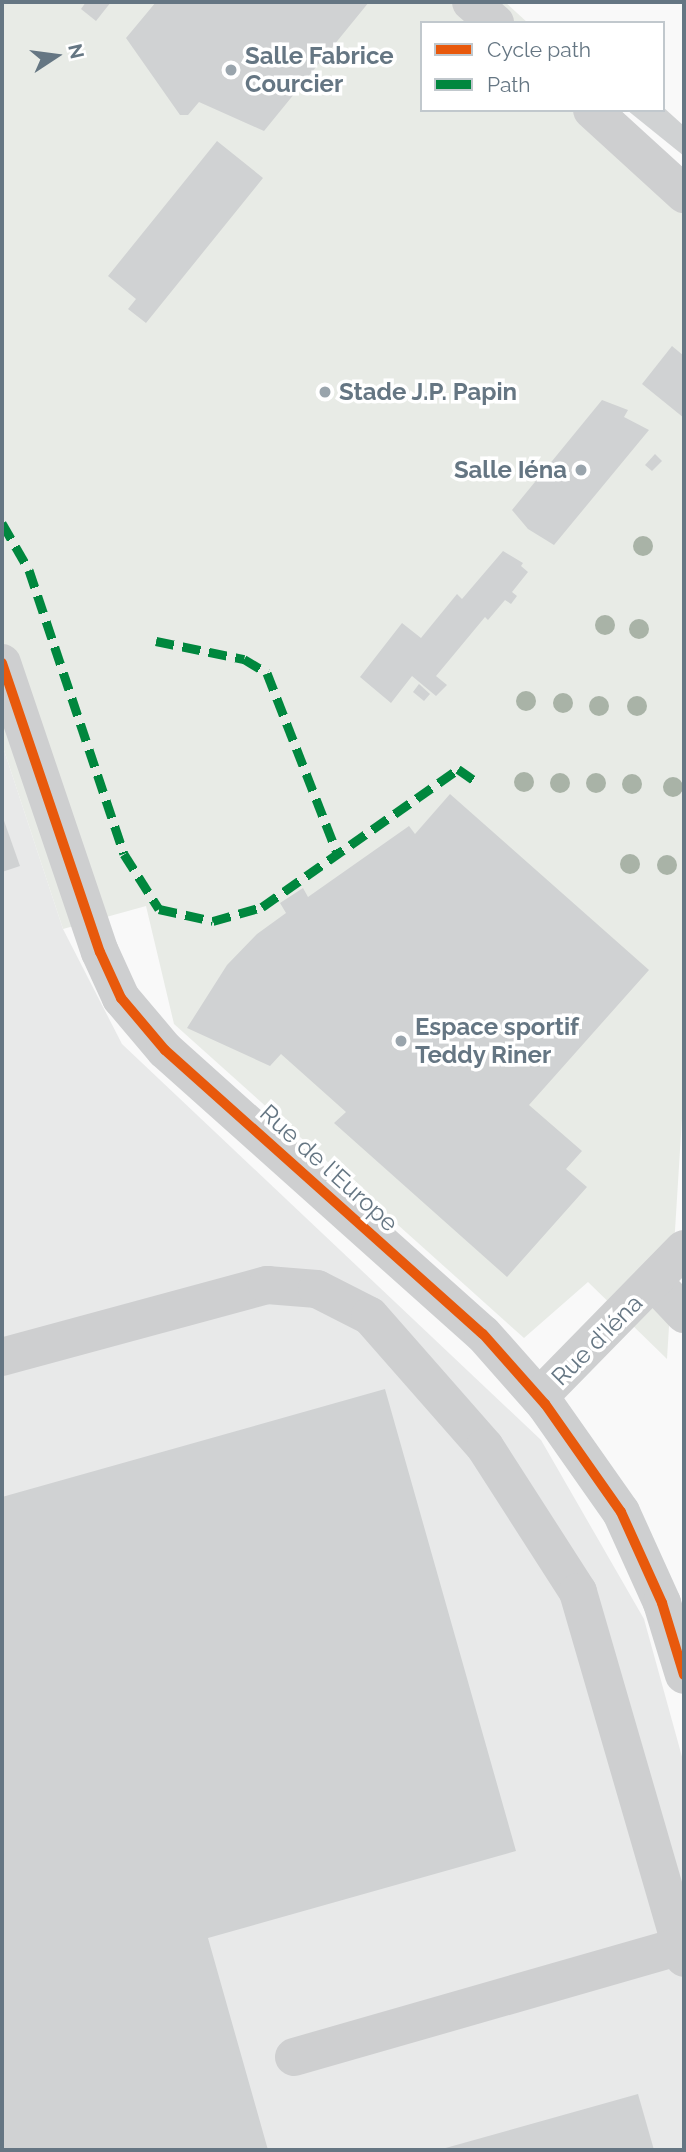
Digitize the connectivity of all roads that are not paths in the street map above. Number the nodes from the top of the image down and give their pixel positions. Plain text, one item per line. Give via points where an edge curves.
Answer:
1 (471, 2) edge
2 (493, 21) edge
3 (594, 112) edge
4 (684, 194) edge
5 (2, 663) edge
6 (684, 1249) edge
7 (654, 1282) junction
8 (684, 1314) edge
9 (2, 1357) edge
10 (539, 1397) junction
11 (684, 1675) edge
12 (683, 1950) edge
13 (294, 2057) dead end

1 - 2 street
3 - 4 street
5 - 10 street, Rue de l'Europe via 100,952 134,1017 483,1334
6 - 7 street, Rue d'Iéna
7 - 8 street, Rue d'Iéna
7 - 10 street, Rue d'Iéna
9 - 12 street via 267,1285 317,1289 370,1316 485,1447 578,1592
10 - 11 street, Rue de l'Europe via 621,1512 657,1592
12 - 13 street

